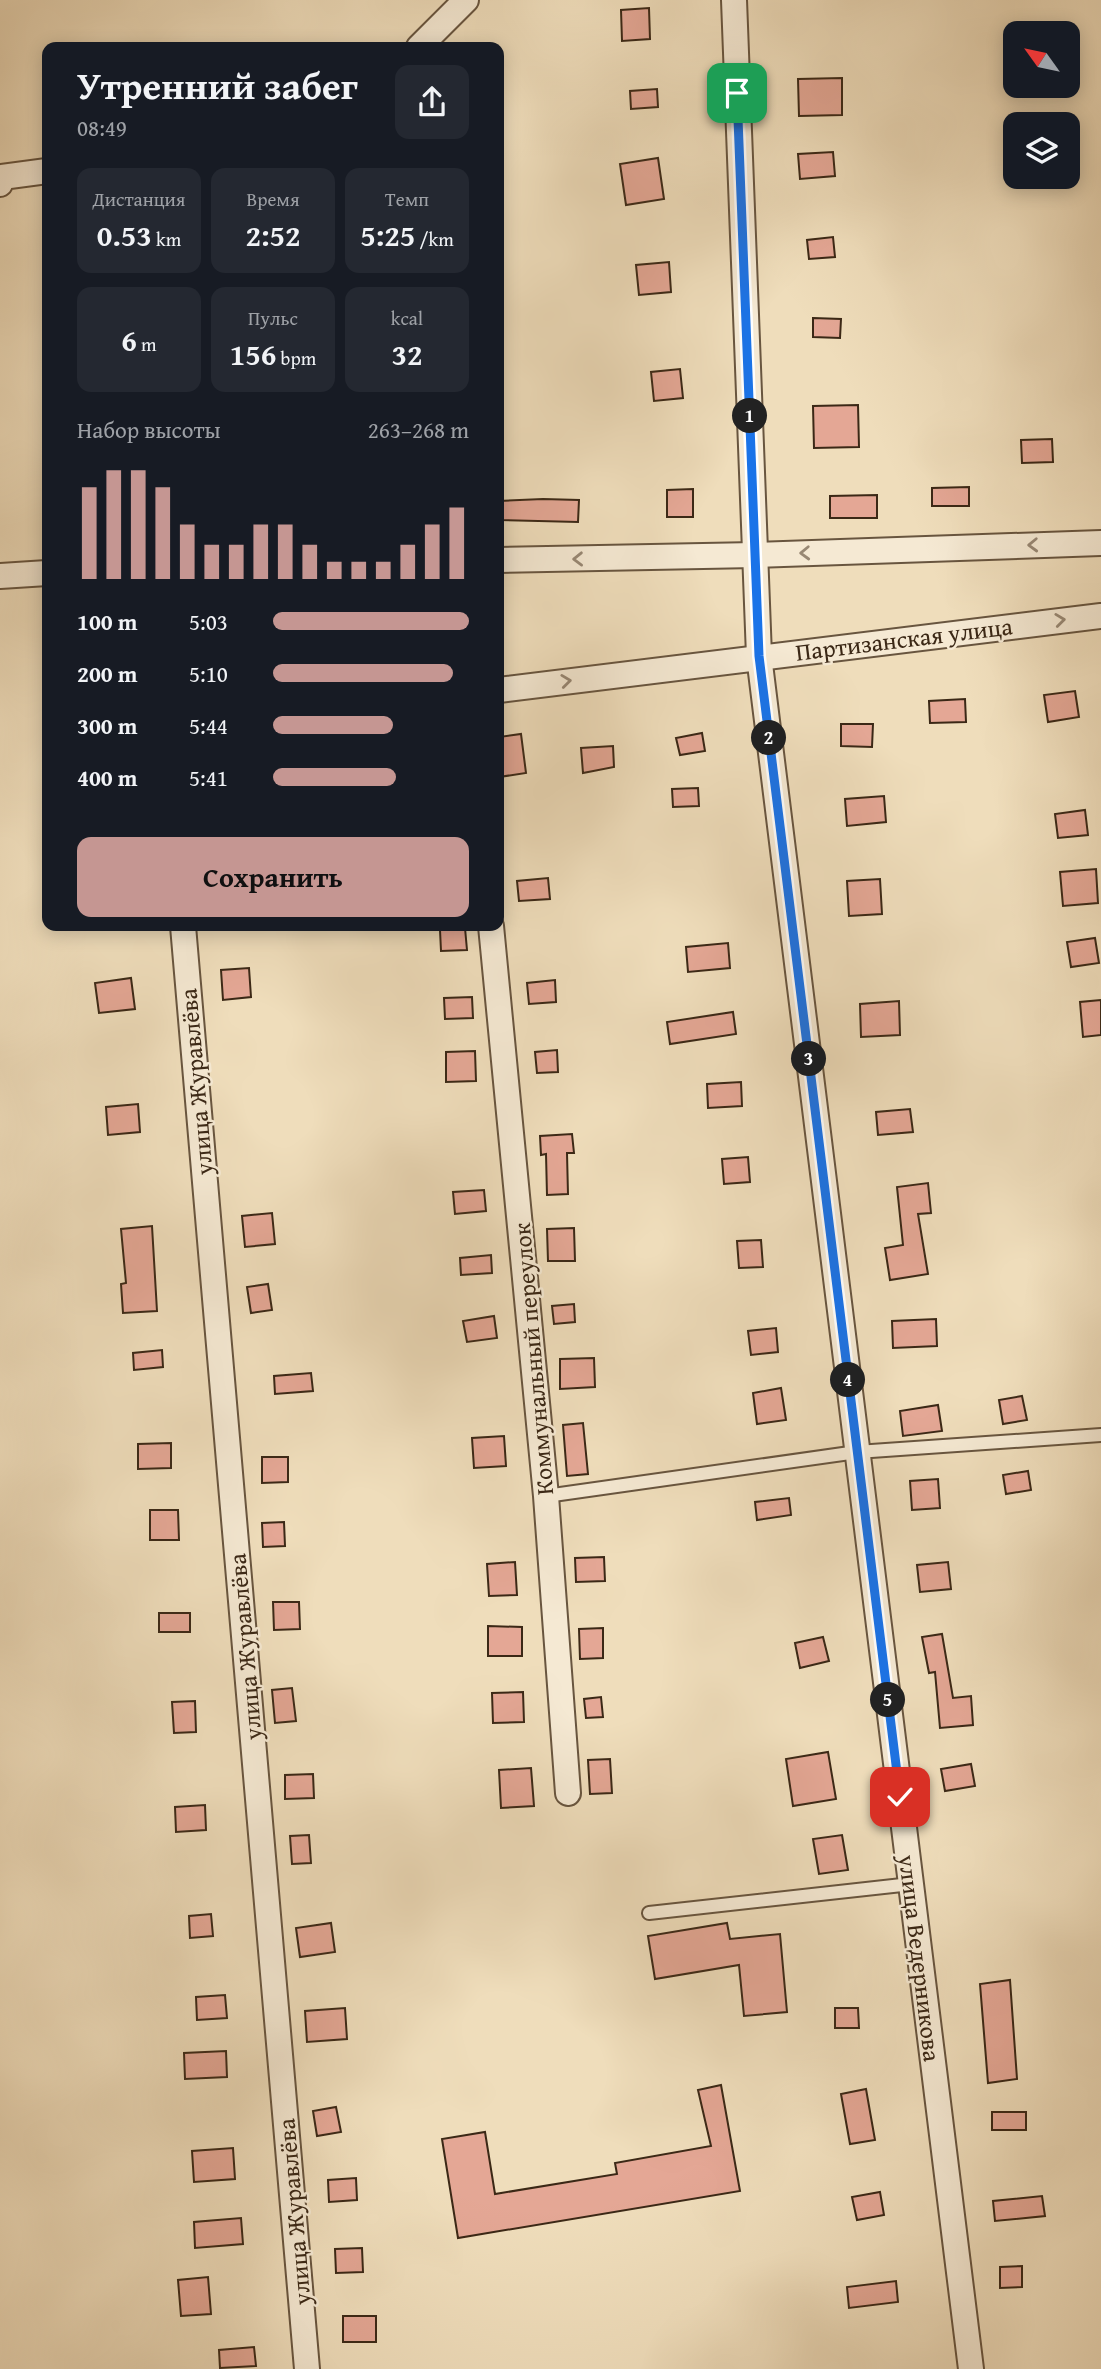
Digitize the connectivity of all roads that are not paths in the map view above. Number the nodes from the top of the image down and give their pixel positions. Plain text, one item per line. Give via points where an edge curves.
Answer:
1 (466, 0) edge
2 (734, 0) edge
3 (424, 42) edge
4 (42, 173) edge
5 (0, 184) edge
6 (1101, 542) edge
7 (755, 555) junction
8 (504, 560) edge
9 (42, 573) edge
10 (0, 576) edge
11 (1101, 616) edge
12 (759, 656) junction
13 (504, 689) edge
14 (183, 931) edge
15 (491, 931) edge
16 (1101, 1435) edge
17 (857, 1452) junction
18 (546, 1496) junction
19 (568, 1793) dead end
20 (911, 1884) junction
21 (649, 1913) dead end
22 (307, 2369) edge
23 (971, 2369) edge

1 - 3 street
2 - 7 street, улица Ведерникова
4 - 5 street via 2,177
6 -> 7 street
7 -> 8 street
7 - 12 street, улица Ведерникова
9 - 10 street
12 -> 11 street, Партизанская улица
13 -> 12 street, Партизанская улица
12 - 17 street, улица Ведерникова
14 - 22 street, улица Журавлёва
15 - 18 street, Коммунальный переулок
16 - 17 lane
17 - 18 lane
17 - 20 street, улица Ведерникова
18 - 19 street, Коммунальный переулок
20 - 21 lane
20 - 23 street, улица Ведерникова

